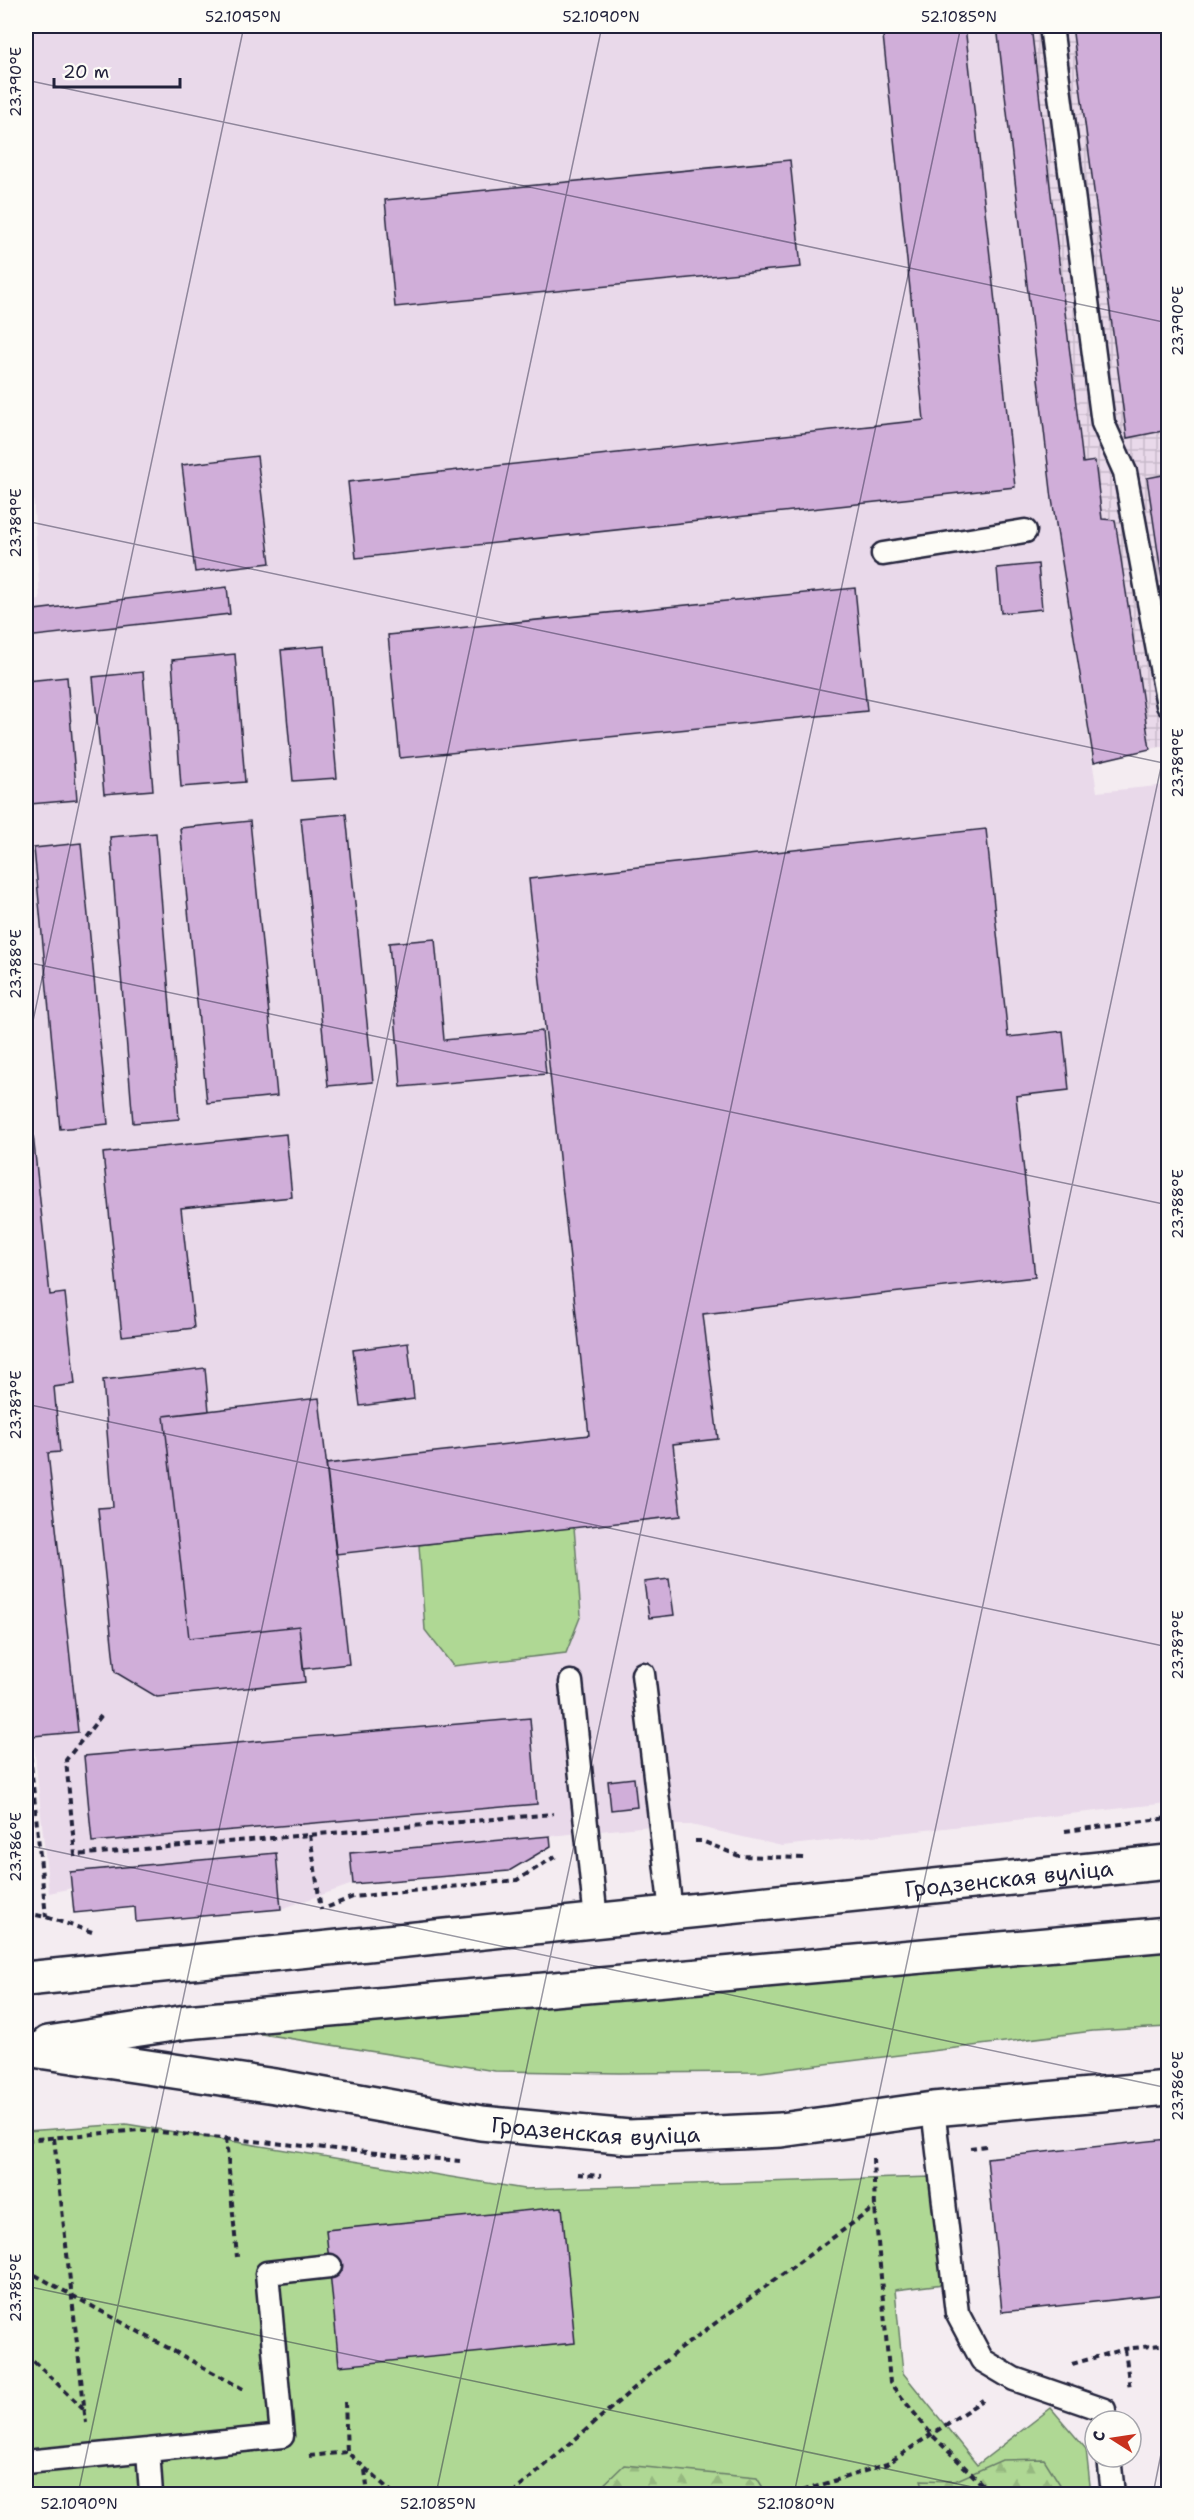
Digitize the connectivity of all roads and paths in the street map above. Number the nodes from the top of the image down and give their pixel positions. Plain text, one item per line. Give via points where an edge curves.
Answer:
1 (1051, 26) edge
2 (1025, 531) dead end
3 (884, 554) dead end
4 (1168, 705) edge
5 (643, 1674) dead end
6 (571, 1682) dead end
7 (26, 1714) edge
8 (101, 1716) dead end
9 (584, 1811) junction
10 (310, 1835) junction
11 (1168, 1862) edge
12 (321, 1910) dead end
13 (671, 1912) junction
14 (46, 1917) dead end
15 (596, 1920) junction
16 (1168, 1934) edge
17 (26, 1979) edge
18 (26, 2048) edge
19 (1168, 2088) edge
20 (933, 2109) junction
21 (54, 2138) dead end
22 (873, 2158) dead end
23 (875, 2207) junction
24 (330, 2266) dead end
25 (26, 2270) edge
26 (72, 2297) junction
27 (1168, 2344) edge
28 (26, 2354) edge
29 (1070, 2364) dead end
30 (1014, 2379) junction
31 (249, 2392) dead end
32 (345, 2402) dead end
33 (84, 2409) junction
34 (1101, 2409) edge
35 (932, 2435) junction
36 (148, 2450) junction
37 (347, 2452) dead end
38 (89, 2456) junction
39 (26, 2462) edge
40 (365, 2469) dead end
41 (1110, 2469) edge
42 (152, 2494) edge
43 (368, 2494) edge
44 (512, 2494) edge
45 (793, 2494) edge
46 (992, 2494) edge
47 (1113, 2494) edge

1 - 4 lane via 1103,423 1125,472
2 - 3 lane
5 - 13 lane
6 - 9 lane
7 - 14 path
8 - 10 path via 66,1760 75,1855
9 - 10 path
9 - 15 lane
10 - 12 path
11 - 13 main road, Гродзенская вуліца
13 - 15 main road, Гродзенская вуліца
15 - 17 main road, Гродзенская вуліца
16 - 18 main road, Гродзенская вуліца via 198,2020
18 - 20 main road, Гродзенская вуліца via 275,2086 481,2123 629,2137 781,2130
19 - 20 main road, Гродзенская вуліца
20 - 30 lane via 957,2313 982,2360
21 - 26 path
22 - 23 path
23 - 35 path via 890,2383
23 - 44 path via 677,2351
24 - 36 lane via 267,2273 282,2436
25 - 26 path
26 - 31 path
26 - 33 path
27 - 29 path via 1125,2349
28 - 33 path
30 - 34 lane
30 - 35 path
32 - 37 path
33 - 38 path
35 - 45 path via 887,2464
35 - 46 path
36 - 38 lane
36 - 42 lane
38 - 39 lane
40 - 43 path
41 - 47 lane

